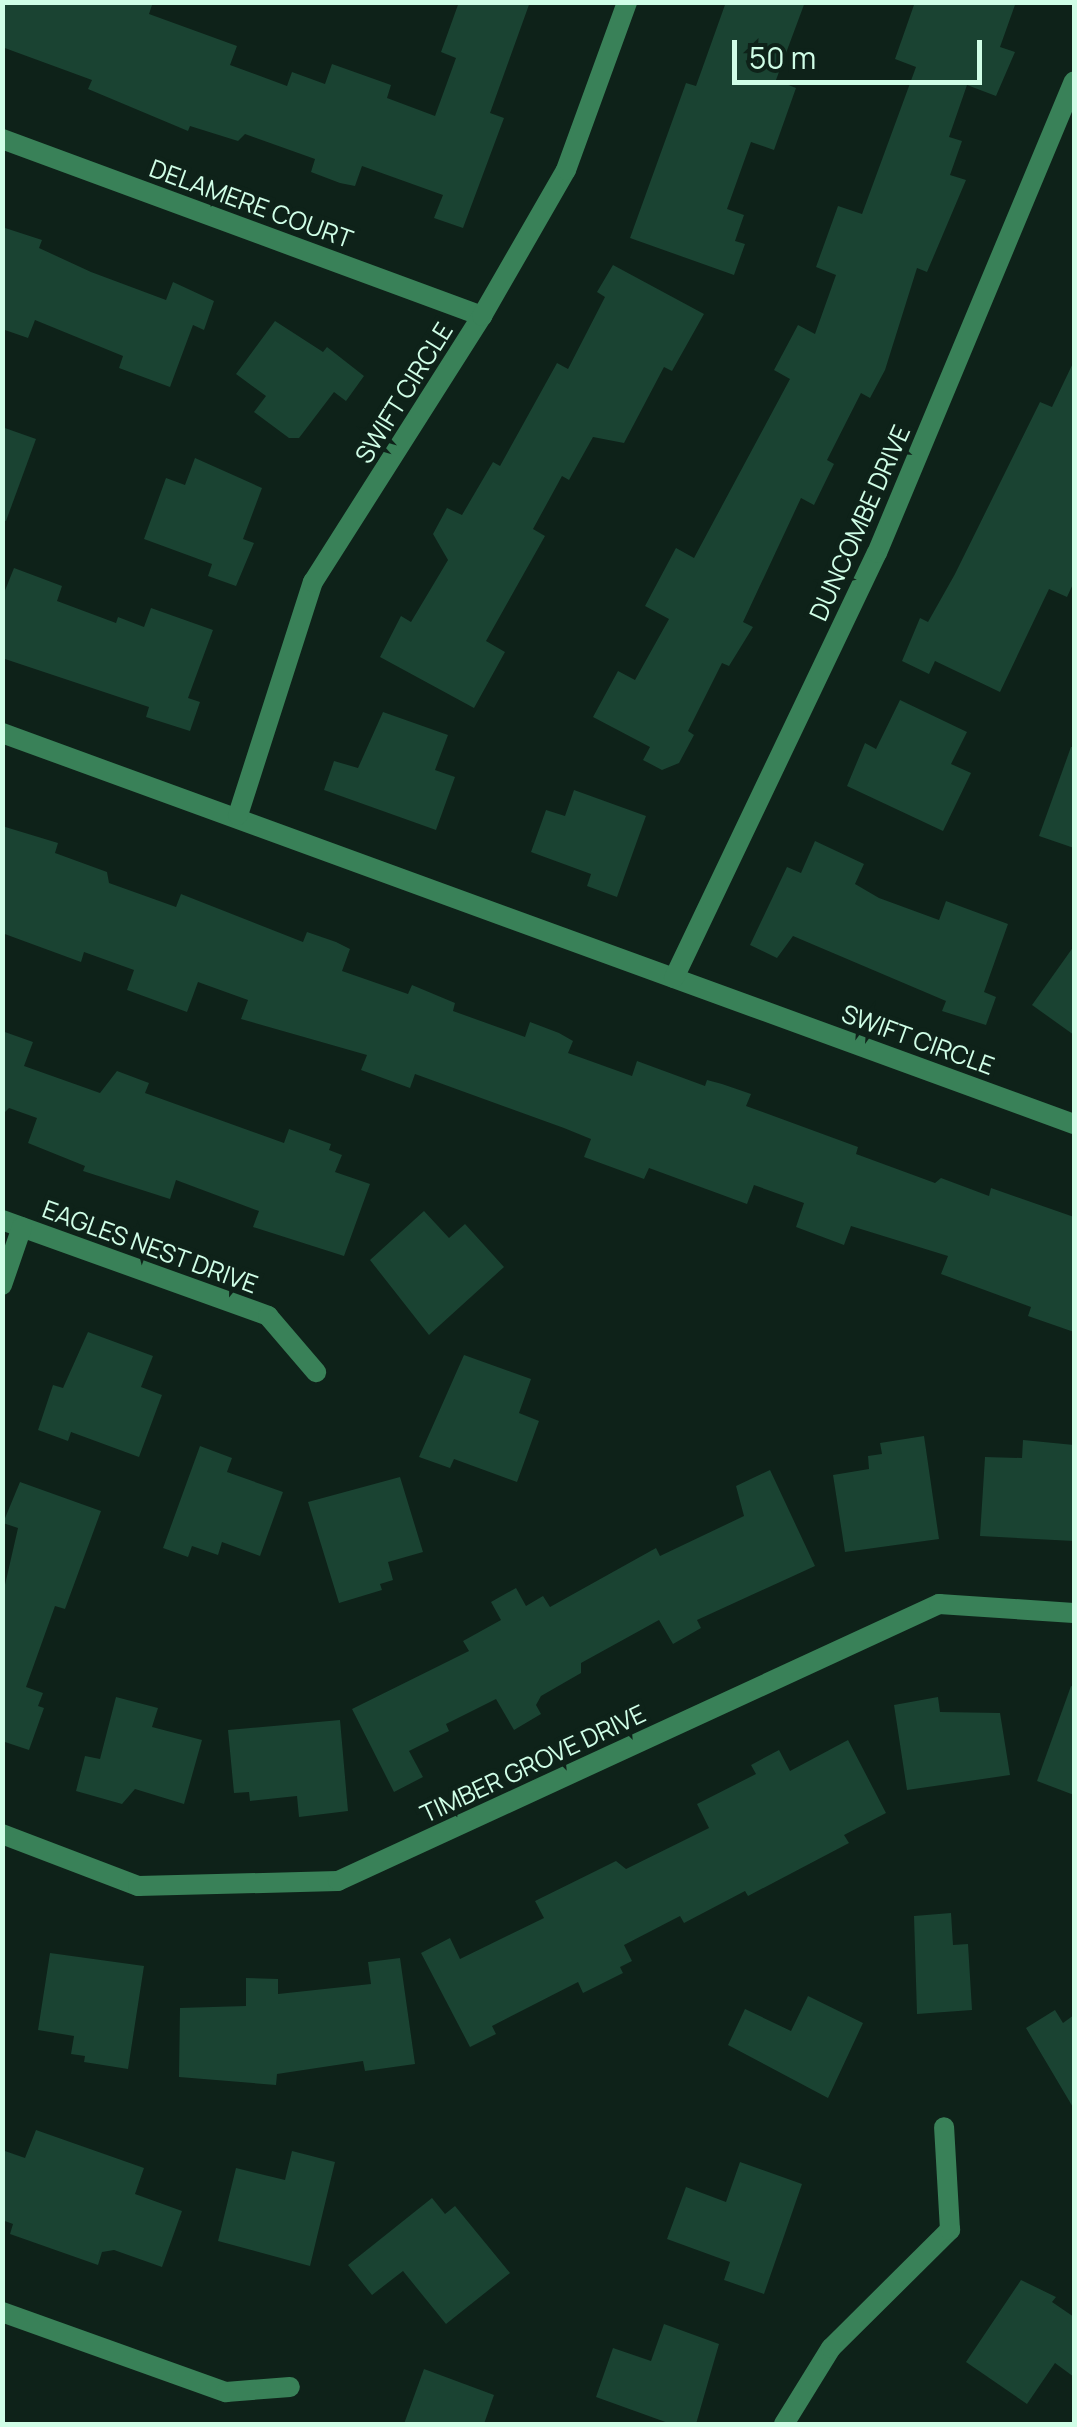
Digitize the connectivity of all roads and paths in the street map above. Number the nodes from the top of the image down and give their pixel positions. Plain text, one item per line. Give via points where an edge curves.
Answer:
1 (626, 2) edge
2 (1074, 81) edge
3 (2, 139) edge
4 (482, 316) junction
5 (2, 734) edge
6 (238, 816) junction
7 (674, 978) junction
8 (1074, 1124) edge
9 (12, 1224) edge
10 (2, 1285) edge
11 (316, 1372) dead end
12 (1074, 1613) edge
13 (2, 1834) edge
14 (944, 2127) dead end
15 (2, 2312) edge
16 (290, 2387) dead end
17 (784, 2424) edge

1 - 4 street, SWIFT CIRCLE via 566,170
2 - 7 street, DUNCOMBE DRIVE via 876,553
3 - 4 street, DELAMERE COURT
4 - 6 street, SWIFT CIRCLE via 312,582
5 - 6 street, SWIFT CIRCLE
6 - 7 street, SWIFT CIRCLE
7 - 8 street, SWIFT CIRCLE
9 - 10 street
9 - 11 street, EAGLES NEST DRIVE via 268,1316
12 - 13 street, TIMBER GROVE DRIVE via 940,1604 338,1881 138,1886
14 - 17 street via 950,2230 831,2348
15 - 16 street via 226,2392

